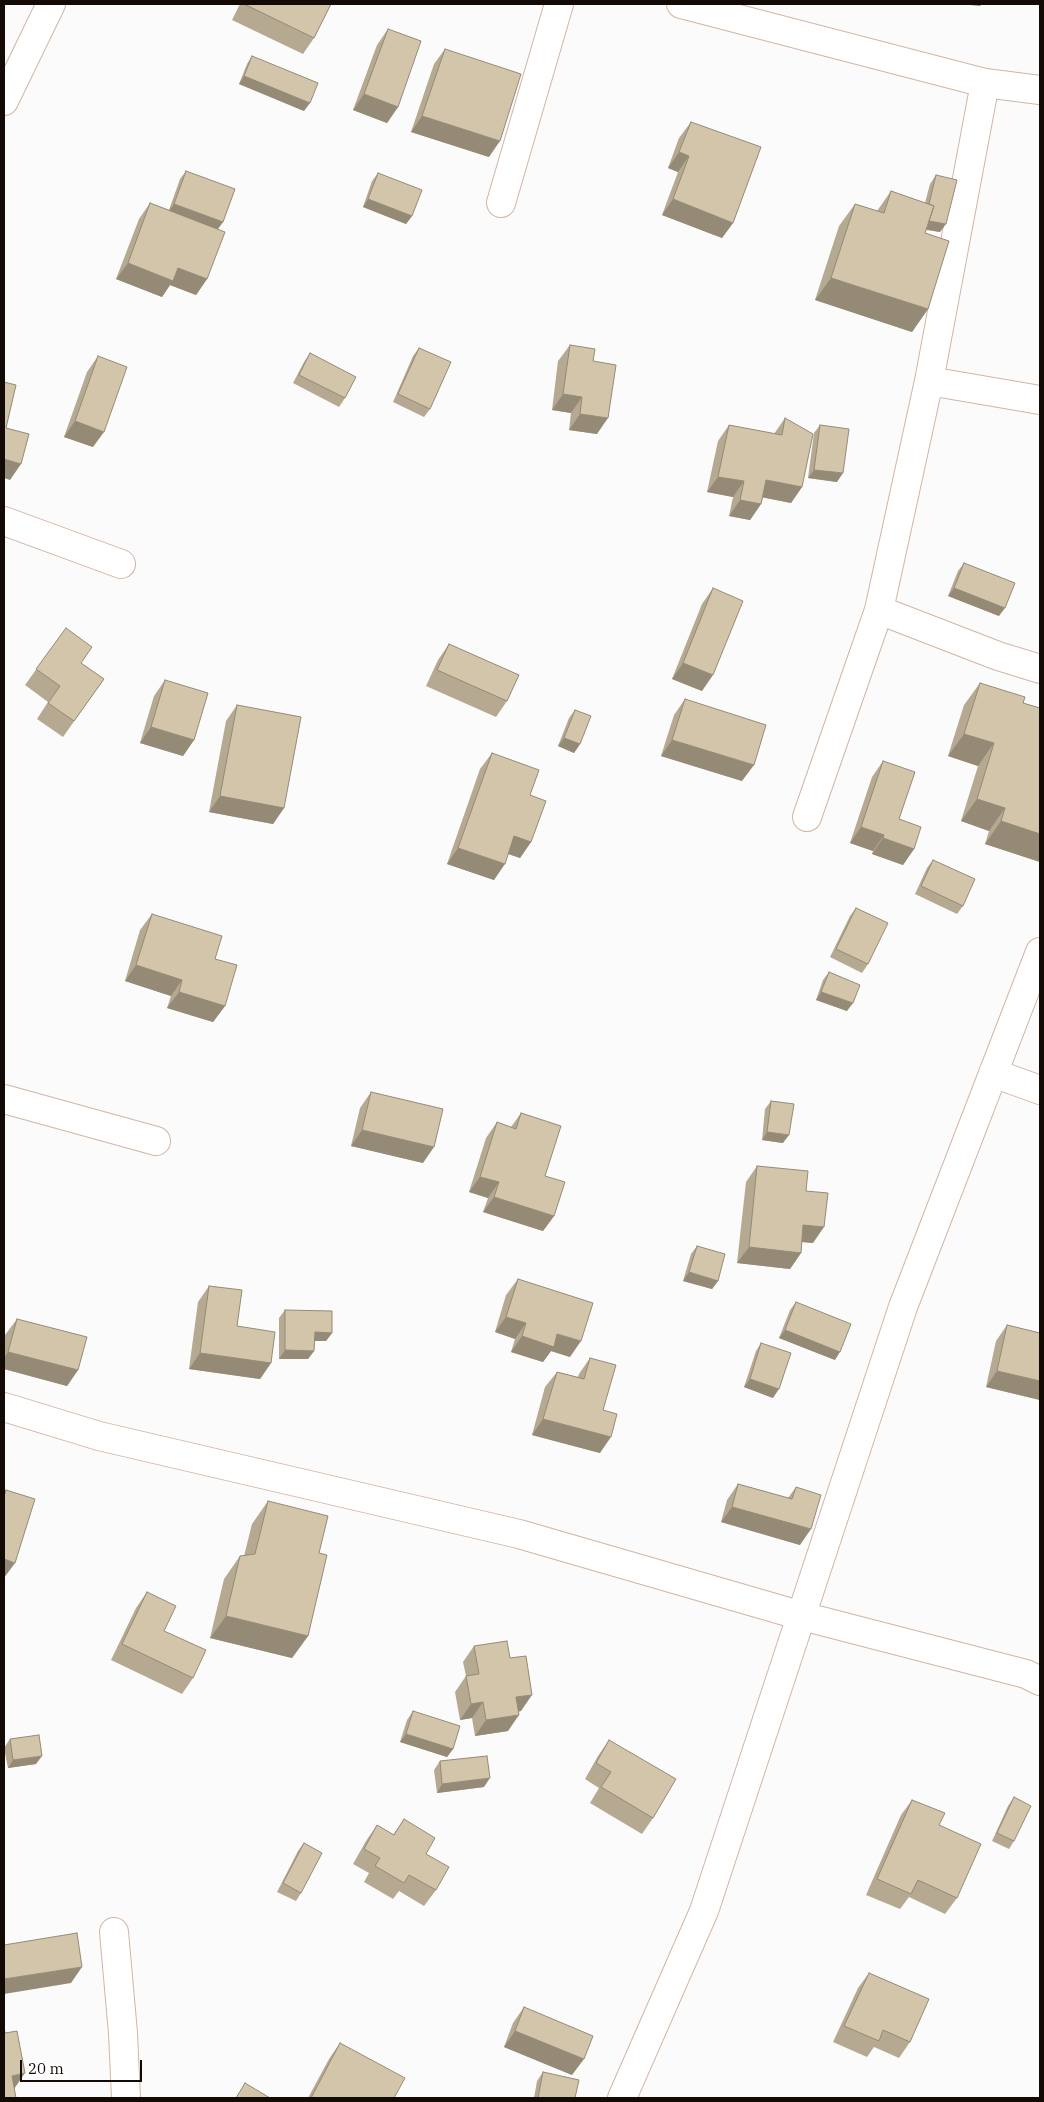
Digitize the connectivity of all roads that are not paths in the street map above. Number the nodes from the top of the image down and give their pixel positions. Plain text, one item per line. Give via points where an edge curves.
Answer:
1 (51, 4) edge
2 (559, 4) edge
3 (681, 4) edge
4 (985, 82) junction
5 (1040, 90) edge
6 (4, 101) edge
7 (501, 203) dead end
8 (929, 381) junction
9 (1040, 400) edge
10 (4, 521) edge
11 (121, 564) dead end
12 (879, 610) junction
13 (1040, 669) edge
14 (807, 816) dead end
15 (1040, 952) edge
16 (993, 1073) junction
17 (1040, 1090) edge
18 (4, 1098) edge
19 (156, 1141) dead end
20 (4, 1407) edge
21 (802, 1616) junction
22 (1040, 1680) edge
23 (114, 1932) dead end
24 (126, 2098) edge
25 (622, 2098) edge

1 - 6 street
2 - 7 street
3 - 4 street
4 - 5 street
4 - 8 street
8 - 9 street
8 - 12 street
10 - 11 street
12 - 13 street
12 - 14 street
15 - 16 street
16 - 17 street
16 - 21 street via 903,1307
18 - 19 street
20 - 21 street via 99,1436 519,1534
21 - 22 street
21 - 25 street via 704,1911
23 - 24 street

